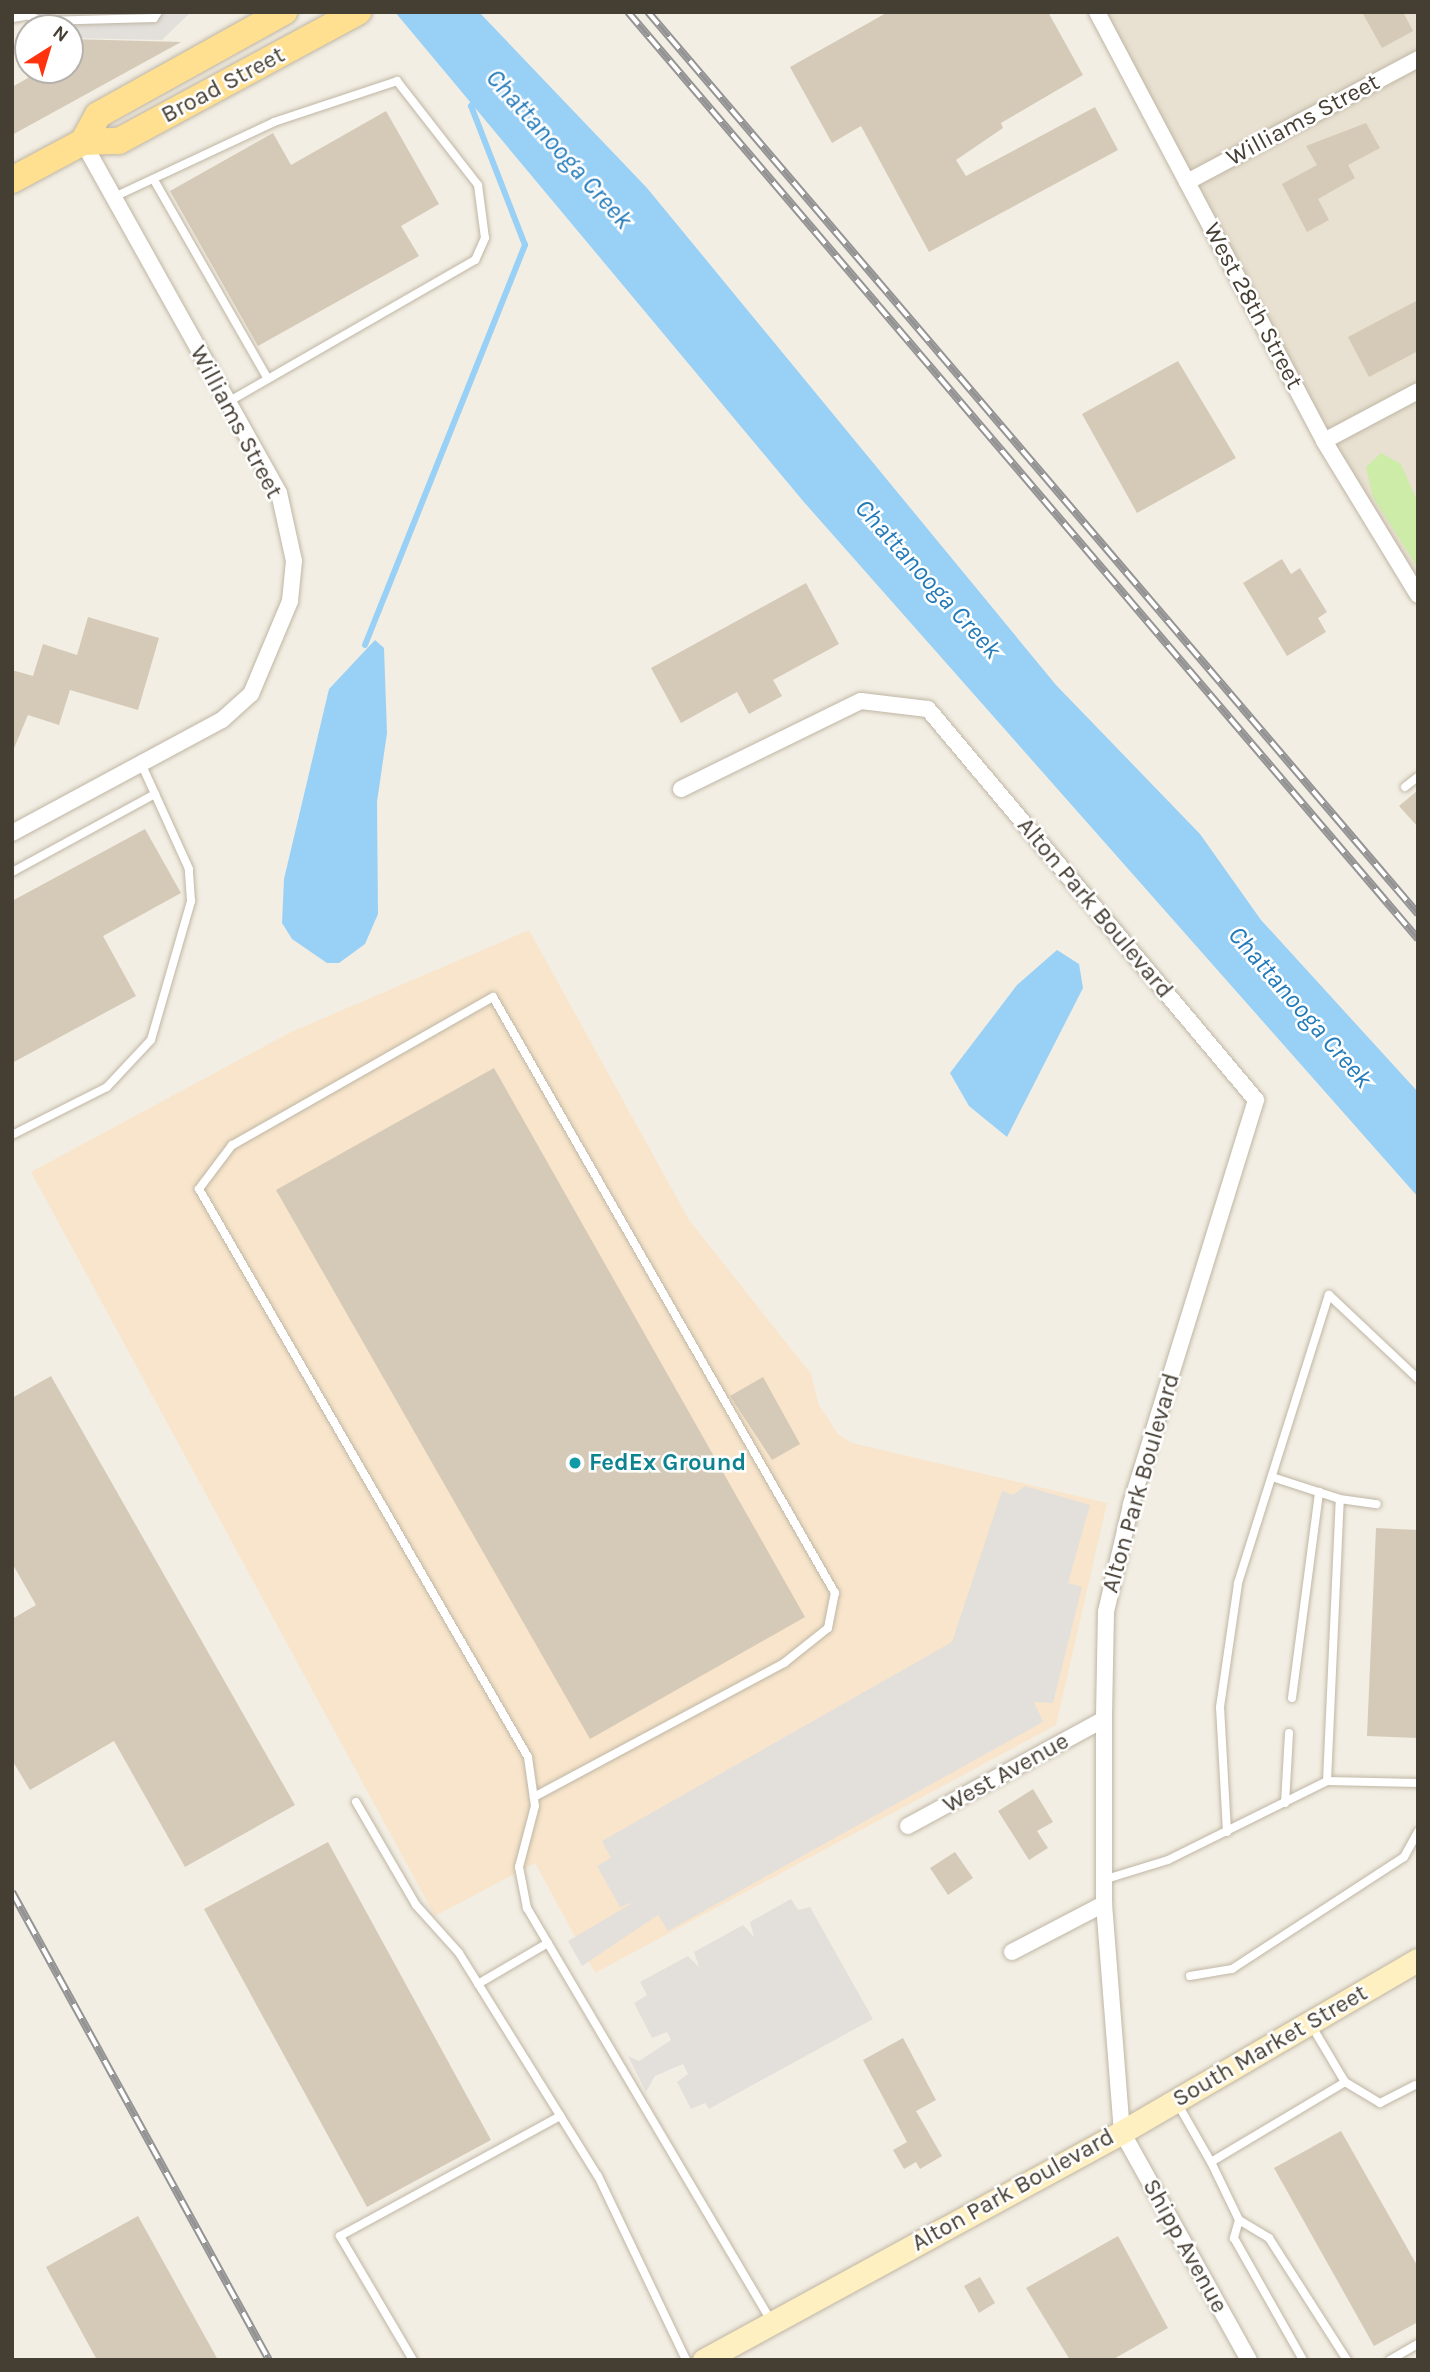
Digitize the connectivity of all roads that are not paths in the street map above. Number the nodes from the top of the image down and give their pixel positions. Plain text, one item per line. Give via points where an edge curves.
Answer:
1 (158, 12) edge
2 (284, 12) edge
3 (358, 12) edge
4 (1097, 12) edge
5 (84, 16) edge
6 (1418, 59) edge
7 (83, 142) junction
8 (12, 180) edge
9 (154, 180) junction
10 (1187, 182) junction
11 (112, 198) junction
12 (268, 379) junction
13 (1418, 391) edge
14 (228, 402) junction
15 (1324, 441) junction
16 (1418, 595) edge
17 (141, 763) junction
18 (1418, 777) edge
19 (1405, 787) dead end
20 (681, 789) dead end
21 (155, 794) junction
22 (12, 833) edge
23 (12, 872) edge
24 (12, 1135) edge
25 (1418, 1379) edge
26 (1272, 1476) junction
27 (1319, 1492) junction
28 (1340, 1499) junction
29 (1377, 1504) dead end
30 (1292, 1698) dead end
31 (1104, 1719) junction
32 (1289, 1733) dead end
33 (1327, 1781) junction
34 (1418, 1783) edge
35 (534, 1797) junction
36 (356, 1802) dead end
37 (1285, 1803) junction
38 (908, 1826) dead end
39 (1227, 1832) junction
40 (1418, 1832) edge
41 (1104, 1880) junction
42 (1104, 1904) junction
43 (548, 1943) junction
44 (1013, 1952) dead end
45 (1418, 1960) edge
46 (1190, 1976) dead end
47 (478, 1984) junction
48 (1310, 2023) junction
49 (1345, 2082) junction
50 (1415, 2085) dead end
51 (1175, 2101) junction
52 (560, 2116) junction
53 (1122, 2132) junction
54 (1211, 2162) junction
55 (1239, 2220) junction
56 (772, 2322) junction
57 (1418, 2344) edge
58 (413, 2360) edge
59 (686, 2360) edge
60 (704, 2360) edge
61 (1249, 2360) edge
62 (1303, 2360) edge
63 (1347, 2360) edge
64 (1390, 2360) edge

1 - 5 lane via 153,18
2 - 7 main road, Broad Street via 98,115
3 - 7 main road, Broad Street via 119,141
4 - 10 street, West 28th Street
6 - 10 street, Williams Street
7 - 8 main road, Broad Street
7 - 11 street, Williams Street
9 - 11 lane
9 - 12 lane
9 - 12 lane via 274,122 397,80 478,184 485,238 475,260
10 - 15 street, West 28th Street
11 - 14 street, Williams Street
12 - 14 lane
13 - 15 street
14 - 17 street, Williams Street via 279,493 294,561 290,601 251,694 222,720
15 - 16 street, West 28th Street
17 - 21 lane
17 - 22 street, Williams Street
18 - 19 lane
20 - 31 street, Alton Park Boulevard via 797,728 861,701 928,709 1256,1100 1131,1505 1106,1612
21 - 23 lane
21 - 24 lane via 189,869 191,901 151,1040 107,1087
25 - 26 lane via 1329,1294
26 - 27 lane
26 - 39 lane via 1238,1583 1220,1707
27 - 28 lane
27 - 30 lane
28 - 29 lane
28 - 33 lane
31 - 38 street, West Avenue
31 - 41 street, Alton Park Boulevard
32 - 37 lane
33 - 34 lane
33 - 37 lane
35 - 35 lane via 784,1663 828,1628 835,1592 492,997 232,1145 199,1189 528,1757
35 - 43 lane via 519,1867 527,1908
36 - 47 lane via 416,1905
37 - 39 lane
39 - 41 lane
40 - 46 lane via 1404,1857 1232,1969
41 - 42 street, Alton Park Boulevard
42 - 44 street
42 - 53 street, Alton Park Boulevard
43 - 47 lane
43 - 56 lane
45 - 48 main road, South Market Street
47 - 52 lane
48 - 49 lane
48 - 51 main road, South Market Street
49 - 50 lane via 1380,2103
49 - 54 lane
51 - 53 main road, South Market Street
51 - 54 lane
52 - 58 lane via 340,2236
52 - 59 lane via 598,2176
53 - 56 main road, Alton Park Boulevard
53 - 61 street, Shipp Avenue
54 - 55 lane
55 - 62 lane via 1234,2238
55 - 63 lane via 1269,2238
56 - 60 main road, Alton Park Boulevard
57 - 64 lane

